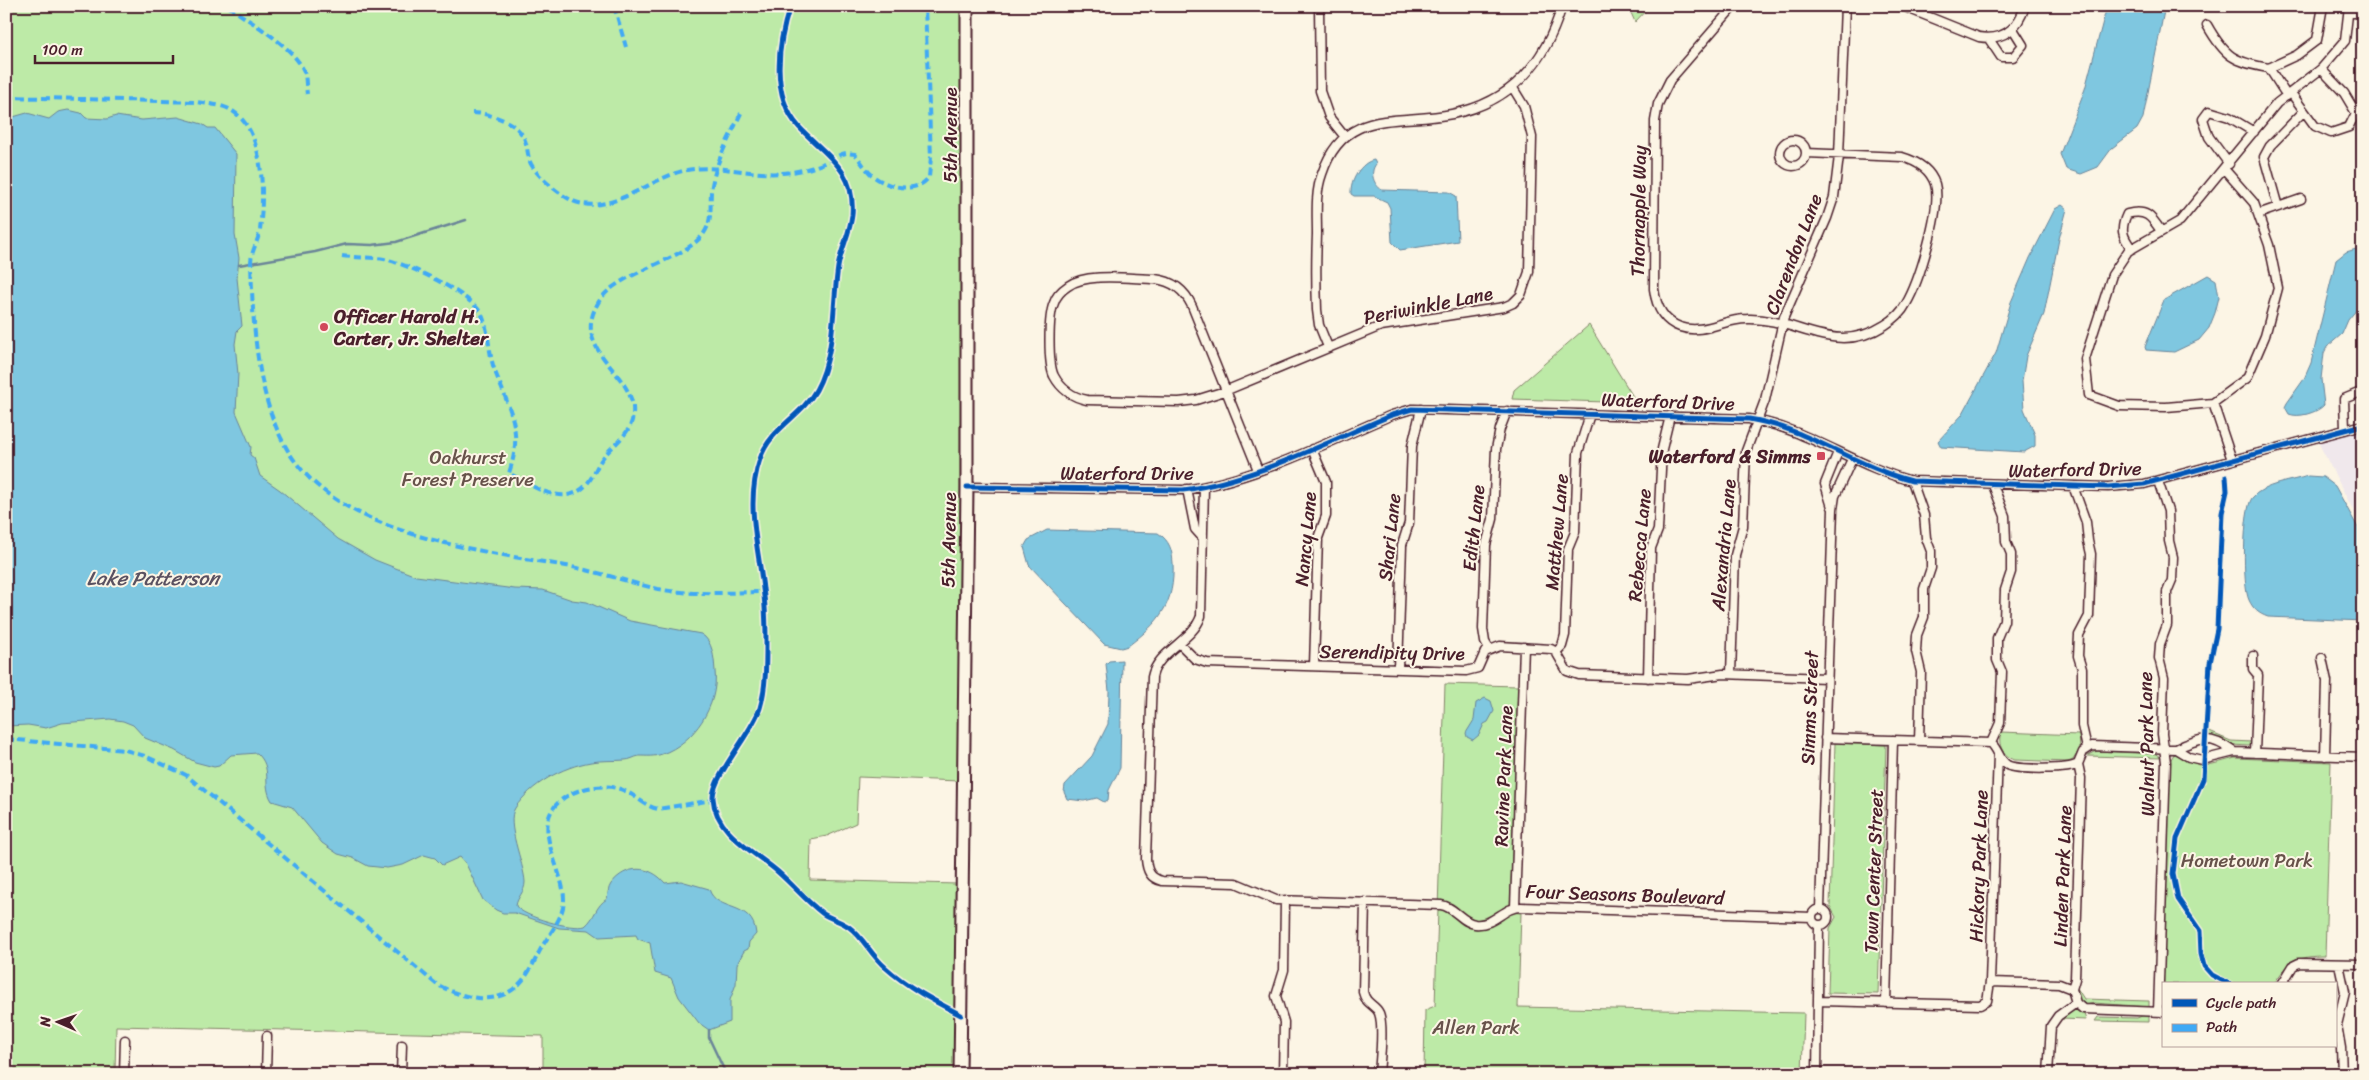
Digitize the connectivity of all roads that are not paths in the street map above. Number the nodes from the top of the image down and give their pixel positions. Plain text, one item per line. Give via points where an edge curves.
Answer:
1 (967, 6) edge
2 (1319, 6) edge
3 (1562, 6) edge
4 (1734, 6) edge
5 (1845, 6) edge
6 (1902, 6) edge
7 (2025, 6) edge
8 (2323, 6) edge
9 (2349, 9) edge
10 (2363, 13) edge
11 (2207, 26) dead end
12 (2013, 29) junction
13 (1989, 38) junction
14 (2269, 68) junction
15 (2321, 69) junction
16 (1513, 88) junction
17 (2289, 94) junction
18 (2304, 111) junction
19 (2254, 132) junction
20 (1345, 138) junction
21 (1806, 154) dead end
22 (1839, 156) junction
23 (2227, 167) junction
24 (2301, 198) dead end
25 (2278, 207) junction
26 (2258, 214) junction
27 (2162, 231) junction
28 (2132, 249) junction
29 (1782, 325) junction
30 (1328, 347) junction
31 (1225, 391) junction
32 (2363, 391) edge
33 (2213, 403) junction
34 (1421, 409) junction
35 (1507, 411) junction
36 (1590, 414) junction
37 (1670, 416) junction
38 (1757, 420) junction
39 (2363, 425) edge
40 (2345, 430) junction
41 (1312, 448) junction
42 (1838, 452) junction
43 (1852, 458) junction
44 (2232, 460) junction
45 (1258, 470) junction
46 (1912, 480) junction
47 (2158, 481) junction
48 (1993, 485) junction
49 (2073, 486) junction
50 (966, 487) junction
51 (1204, 487) junction
52 (1187, 489) junction
53 (1833, 509) junction
54 (1203, 538) junction
55 (1179, 643) junction
56 (1524, 647) junction
57 (1489, 649) junction
58 (1556, 652) junction
59 (2253, 656) dead end
60 (2322, 658) dead end
61 (1314, 666) junction
62 (1398, 669) junction
63 (1732, 674) junction
64 (1648, 678) junction
65 (1826, 678) junction
66 (1825, 738) junction
67 (1893, 740) junction
68 (1919, 741) junction
69 (1991, 743) junction
70 (2087, 748) junction
71 (2164, 748) junction
72 (2176, 749) junction
73 (1998, 752) junction
74 (2234, 752) junction
75 (2255, 753) junction
76 (2325, 756) junction
77 (2363, 757) edge
78 (2078, 764) junction
79 (1285, 900) junction
80 (1365, 902) junction
81 (1515, 907) junction
82 (1820, 909) junction
83 (1812, 917) junction
84 (1819, 925) junction
85 (2339, 964) junction
86 (2363, 964) edge
87 (1990, 982) junction
88 (2283, 982) edge
89 (2072, 989) junction
90 (1819, 1001) junction
91 (1886, 1003) junction
92 (2076, 1003) junction
93 (2160, 1012) edge
94 (267, 1036) dead end
95 (125, 1040) dead end
96 (402, 1045) dead end
97 (124, 1074) edge
98 (266, 1074) edge
99 (401, 1074) edge
100 (960, 1074) edge
101 (1283, 1074) edge
102 (1379, 1074) edge
103 (1816, 1074) edge
104 (2048, 1074) edge
105 (2342, 1074) edge

1 - 50 street, 5th Avenue
2 - 20 street via 1320,91 1329,116
3 - 16 street via 1546,47
4 - 29 street, Thornapple Way via 1670,80 1658,104 1654,289 1663,315 1679,326 1700,330 1747,318
5 - 22 street, Clarendon Lane
6 - 13 street via 1979,37
7 - 12 street
8 - 14 street via 2317,40 2298,55
9 - 10 street
9 - 15 street via 2345,40
11 - 14 street via 2219,47 2242,64
12 - 13 street via 2000,37
12 - 13 street via 2023,44 2013,57 2001,57
14 - 17 street
15 - 17 street
15 - 18 street via 2344,93 2356,112 2348,127 2331,133 2316,126
16 - 20 street via 1453,114 1375,121
16 - 30 street, Periwinkle Lane via 1524,106 1532,137 1529,272 1521,295 1513,303 1492,311 1381,326
17 - 18 street
17 - 19 street via 2277,103
18 - 25 street via 2270,146 2264,157
19 - 23 street
19 - 23 street via 2229,117 2209,111 2203,119 2209,137
20 - 30 street via 1327,161 1318,186 1317,310
21 - 22 street, Thornapple Way
22 - 29 street, Clarendon Lane via 1838,179 1827,218
22 - 29 street, Thornapple Way via 1902,157 1914,160 1931,175 1935,184 1936,216 1912,293 1906,306 1890,322 1855,337 1831,338
23 - 26 street via 2254,203
23 - 27 street via 2180,221
24 - 25 street
25 - 26 street
26 - 33 street via 2269,245 2278,288 2265,336 2247,378
27 - 28 street
27 - 28 street via 2151,217 2138,211 2126,214 2121,226
28 - 33 street via 2112,275 2090,341 2085,359 2089,395 2119,406
29 - 38 street, Clarendon Lane via 1765,400
30 - 31 street, Periwinkle Lane
31 - 31 street via 1189,300 1171,283 1155,279 1084,279 1068,286 1056,299 1051,312 1052,370 1060,386 1073,396 1087,400 1179,402
31 - 45 street
32 - 40 street via 2344,399
33 - 44 street
34 - 35 street, Waterford Drive
34 - 41 street, Waterford Drive via 1392,415
34 - 62 street, Shari Lane via 1412,446 1409,523 1402,545
35 - 36 street, Waterford Drive
35 - 57 street, Edith Lane via 1497,439 1493,519 1486,545 1483,629
36 - 37 street, Waterford Drive
36 - 58 street, Matthew Lane via 1578,453 1575,532 1568,549 1565,635
37 - 38 street, Waterford Drive
37 - 64 street, Rebecca Lane via 1662,449 1658,530 1651,548
38 - 42 street, Waterford Drive
38 - 63 street, Alexandria Lane via 1746,451 1743,526 1735,556
39 - 40 street, Waterford Drive
40 - 44 street, Waterford Drive
41 - 45 street, Waterford Drive
41 - 61 street, Nancy Lane via 1326,482 1326,516 1318,538
42 - 43 street, Waterford Drive
42 - 53 street, Simms Street via 1825,484
43 - 46 street, Waterford Drive via 1881,472
43 - 53 street, Simms Street via 1835,496
44 - 47 street, Waterford Drive
45 - 51 street, Waterford Drive
46 - 48 street, Waterford Drive
46 - 68 street via 1924,515 1931,552 1931,568 1924,590 1924,618 1917,635 1916,651 1921,672
47 - 49 street, Waterford Drive via 2124,487
47 - 71 street, Walnut Park Lane via 2168,512 2173,557 2172,580 2167,592 2167,625 2159,658 2164,678
48 - 49 street, Waterford Drive
48 - 69 street via 2005,516 2011,572 2005,590 2004,621 1997,638 1997,660 2002,672 2000,723
49 - 70 street via 2086,522 2091,554 2089,616 2079,635 2078,656 2082,676 2082,726
50 - 52 street, Waterford Drive
50 - 100 street, 5th Avenue
51 - 52 street, Waterford Drive
51 - 54 street, Four Seasons Boulevard
52 - 54 street, Four Seasons Boulevard via 1195,529
53 - 65 street, Simms Street
54 - 55 street, Four Seasons Boulevard via 1201,616 1197,626
55 - 61 street, Serendipity Drive via 1195,659 1203,662
55 - 79 street, Four Seasons Boulevard via 1155,666 1152,677 1148,871 1162,881 1236,884 1270,899
56 - 57 street, Serendipity Drive
56 - 58 street, Serendipity Drive
56 - 81 street, Ravine Park Lane
57 - 62 street, Serendipity Drive via 1481,664 1473,670
58 - 64 street via 1564,667 1572,673
59 - 75 street via 2253,669 2258,675
60 - 76 street via 2327,681
61 - 62 street, Serendipity Drive
63 - 64 street via 1688,679
63 - 65 street
65 - 66 street, Simms Street
66 - 67 street
66 - 82 street, Simms Street
67 - 68 street
67 - 91 street, Town Center Street
68 - 69 street
69 - 73 street
70 - 71 street
70 - 78 street
71 - 72 street
71 - 93 street, Walnut Park Lane
72 - 74 street via 2202,760
72 - 74 street via 2205,739 2219,742
73 - 78 street via 2002,760 2013,766 2068,768
73 - 87 street, Hickory Park Lane
74 - 75 street
75 - 76 street
76 - 77 street
78 - 89 street, Linden Park Lane via 2081,778 2075,980
79 - 80 street, Four Seasons Boulevard
79 - 101 street via 1284,970 1276,996 1284,1022
80 - 81 street, Four Seasons Boulevard via 1448,906 1473,924 1493,921
80 - 102 street via 1363,992 1380,1018
81 - 83 street, Four Seasons Boulevard
82 - 83 street via 1814,911
82 - 84 street, Simms Street via 1828,916 1827,922
83 - 84 street via 1813,922
84 - 90 street, Simms Street
85 - 86 street
85 - 88 street via 2299,963 2293,966
85 - 105 street via 2345,992 2337,1025
87 - 89 street via 2060,984
87 - 91 street via 1988,1001 1980,1005
89 - 92 street
90 - 91 street
90 - 103 street, Simms Street
92 - 93 street via 2091,1010
92 - 104 street via 2058,1016 2051,1026
94 - 98 street
95 - 97 street
96 - 99 street

